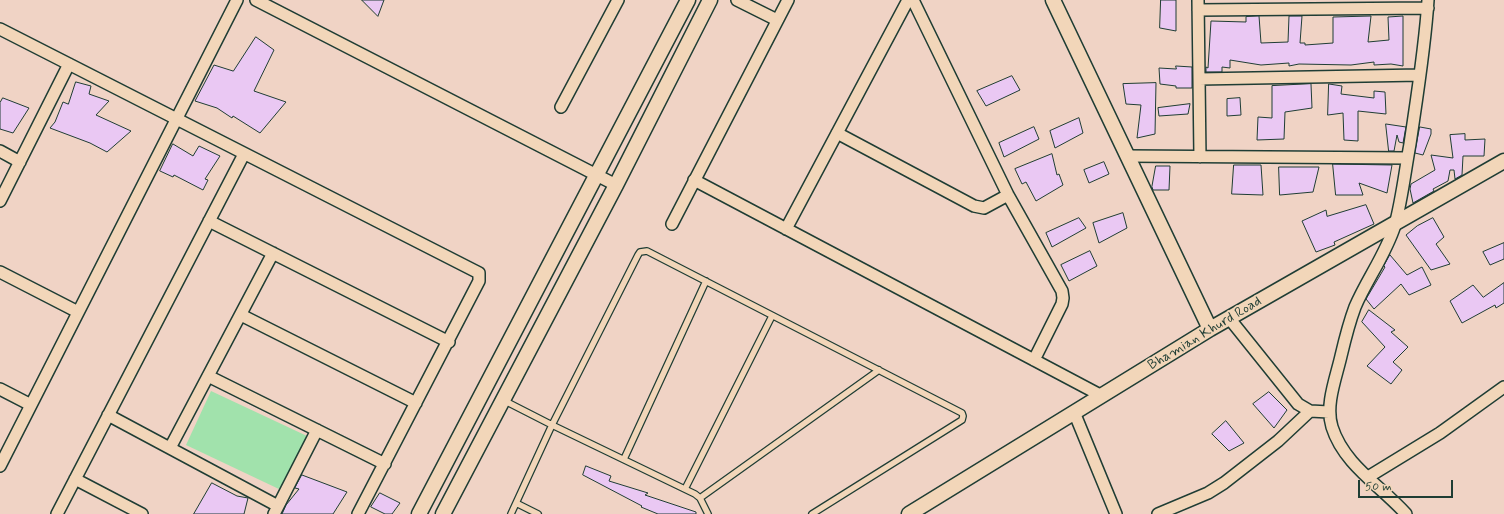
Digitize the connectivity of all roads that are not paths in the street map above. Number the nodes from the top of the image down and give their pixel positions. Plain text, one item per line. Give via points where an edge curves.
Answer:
1 (237, 0) edge
2 (256, 0) edge
3 (617, 0) edge
4 (688, 0) edge
5 (710, 0) edge
6 (737, 0) edge
7 (788, 0) edge
8 (908, 0) edge
9 (913, 0) edge
10 (1053, 0) edge
11 (1428, 4) edge
12 (1198, 5) edge
13 (778, 20) junction
14 (0, 29) edge
15 (69, 64) junction
16 (1420, 75) junction
17 (1199, 79) junction
18 (561, 107) dead end
19 (176, 119) junction
20 (837, 133) junction
21 (0, 151) edge
22 (244, 154) junction
23 (1127, 156) junction
24 (1200, 157) junction
25 (1407, 158) junction
26 (1504, 161) edge
27 (20, 162) junction
28 (596, 176) junction
29 (694, 180) junction
30 (616, 185) junction
31 (1008, 196) junction
32 (0, 201) edge
33 (209, 221) junction
34 (672, 224) dead end
35 (1394, 225) junction
36 (786, 229) junction
37 (274, 253) junction
38 (0, 272) edge
39 (706, 281) junction
40 (78, 312) junction
41 (241, 315) junction
42 (772, 316) junction
43 (1229, 318) junction
44 (1210, 329) junction
45 (448, 342) junction
46 (1034, 360) junction
47 (879, 370) junction
48 (208, 376) junction
49 (1504, 387) edge
50 (0, 389) edge
51 (1102, 396) junction
52 (503, 400) junction
53 (416, 403) junction
54 (31, 405) junction
55 (1310, 411) junction
56 (1074, 412) junction
57 (1329, 412) junction
58 (108, 415) junction
59 (552, 425) junction
60 (317, 430) junction
61 (170, 448) junction
62 (624, 459) junction
63 (385, 464) junction
64 (0, 466) edge
65 (75, 478) junction
66 (1368, 478) junction
67 (685, 489) junction
68 (700, 498) junction
69 (516, 503) junction
70 (276, 510) edge
71 (57, 514) edge
72 (142, 514) edge
73 (358, 514) edge
74 (419, 514) edge
75 (443, 514) edge
76 (510, 514) edge
77 (538, 514) edge
78 (708, 514) edge
79 (812, 514) edge
80 (909, 514) edge
81 (1116, 514) edge
82 (1158, 514) edge
83 (1406, 514) edge

1 - 19 street
2 - 28 street
3 - 18 street
4 - 28 street
5 - 30 street
6 - 13 street
7 - 13 street
8 - 20 street
9 - 31 street
10 - 23 street
11 - 12 street
11 - 16 street
12 - 17 street
13 - 29 street
14 - 15 street
15 - 19 street
15 - 27 street
16 - 17 street
16 - 25 street
17 - 24 street
19 - 22 street
19 - 40 street
20 - 31 street via 974,206 984,208
20 - 36 street
21 - 27 street
22 - 33 street
22 - 45 street via 479,273 479,280
23 - 24 street
23 - 44 street
24 - 25 street
25 - 35 street
26 - 35 street, Bhamian Khurd Road
27 - 32 street
28 - 30 street
28 - 74 street
29 - 34 street
29 - 36 street
30 - 52 street
31 - 46 street via 1062,291 1062,304
33 - 37 street
33 - 58 street
35 - 43 street, Bhamian Khurd Road
35 - 57 street via 1347,331
36 - 46 street
37 - 41 street
37 - 45 street
38 - 40 street
39 - 42 lane
39 - 59 lane via 647,251 640,252
39 - 62 lane
40 - 54 street
41 - 48 street
41 - 53 street
42 - 47 lane
42 - 67 lane
43 - 44 street, Bhamian Khurd Road
43 - 55 street via 1298,404
44 - 51 street, Bhamian Khurd Road
45 - 53 street
46 - 51 street
47 - 68 lane
47 - 79 lane via 962,413 962,420
48 - 60 street
48 - 61 street
49 - 66 street via 1440,433
50 - 54 street
51 - 56 street, Bhamian Khurd Road
52 - 59 lane
52 - 75 street
53 - 63 street
54 - 64 street
55 - 57 street
55 - 82 street via 1278,441 1208,493
56 - 80 street, Bhamian Khurd Road
56 - 81 street
57 - 66 street via 1338,441 1350,460
58 - 61 street
58 - 65 street
59 - 62 lane
59 - 69 lane
60 - 63 street
60 - 70 street
61 - 70 street
62 - 67 lane
63 - 73 street
65 - 71 street
65 - 72 street
66 - 83 street
67 - 68 lane
68 - 78 lane
69 - 76 lane
69 - 77 lane

